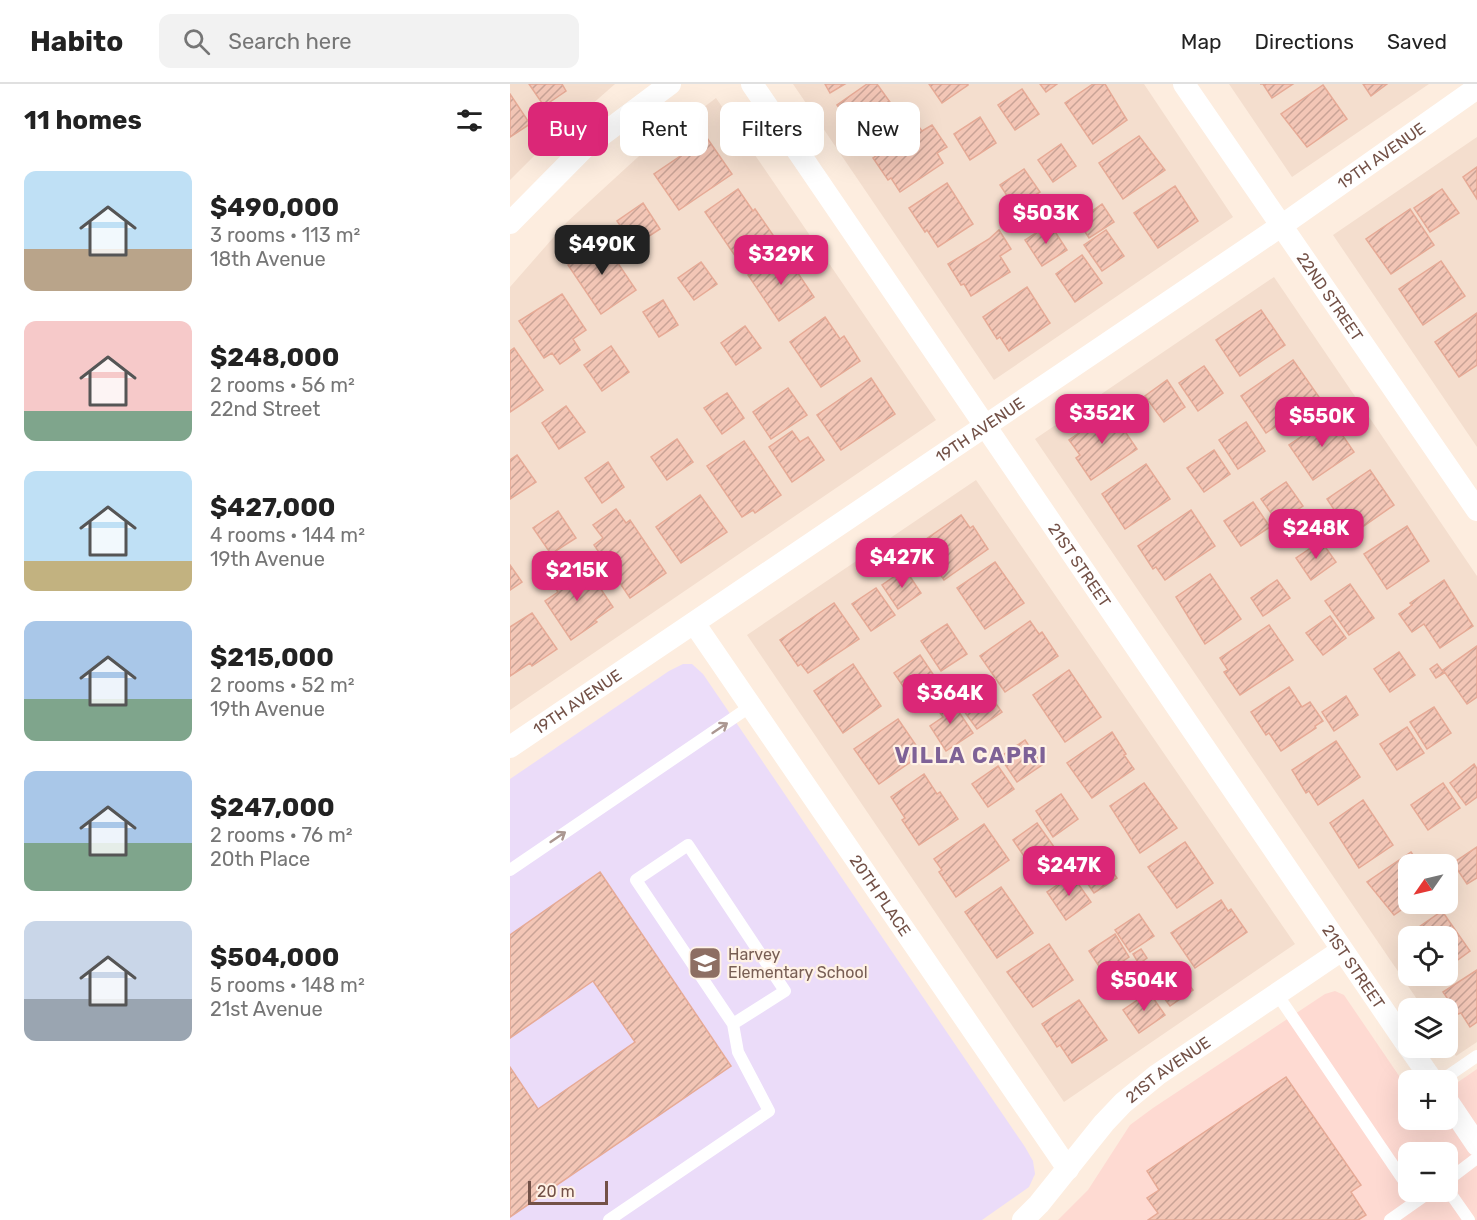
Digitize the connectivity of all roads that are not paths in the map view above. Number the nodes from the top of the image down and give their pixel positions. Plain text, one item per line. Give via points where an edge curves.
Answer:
1 (670, 84) edge
2 (752, 84) edge
3 (1184, 84) edge
4 (1477, 88) edge
5 (510, 223) edge
6 (1281, 226) junction
7 (986, 427) junction
8 (1477, 510) edge
9 (694, 623) junction
10 (751, 706) junction
11 (510, 747) edge
12 (510, 870) edge
13 (1342, 950) junction
14 (1277, 994) junction
15 (733, 1024) junction
16 (1398, 1030) edge
17 (1477, 1056) edge
18 (1457, 1070) edge
19 (1458, 1117) edge
20 (1477, 1145) edge
21 (1477, 1158) edge
22 (1068, 1169) junction
23 (1398, 1172) edge
24 (1458, 1172) edge
25 (1408, 1202) edge
26 (1456, 1202) edge
27 (609, 1220) edge
28 (1023, 1220) edge
29 (1390, 1220) edge
30 (1469, 1220) edge

1 - 5 street via 583,149
2 - 7 street, 21ST STREET
3 - 6 street, 22ND STREET
4 - 6 street, 19TH AVENUE
6 - 7 street, 19TH AVENUE
6 - 8 street, 22ND STREET
7 - 9 street, 19TH AVENUE
7 - 13 street, 21ST STREET
9 - 10 street, 20TH PLACE
9 - 11 street, 19TH AVENUE
12 -> 10 lane
10 - 22 street, 20TH PLACE
13 - 14 street, 21ST AVENUE
13 - 16 street, 21ST STREET
14 - 22 street, 21ST AVENUE via 1148,1082 1104,1123
14 - 23 lane
15 - 15 lane via 785,991 688,845 636,880
15 - 27 lane via 738,1052 769,1111
17 - 18 lane
19 - 20 street
21 - 24 lane
22 - 28 street, 21ST AVENUE
25 - 29 lane
26 - 30 lane

